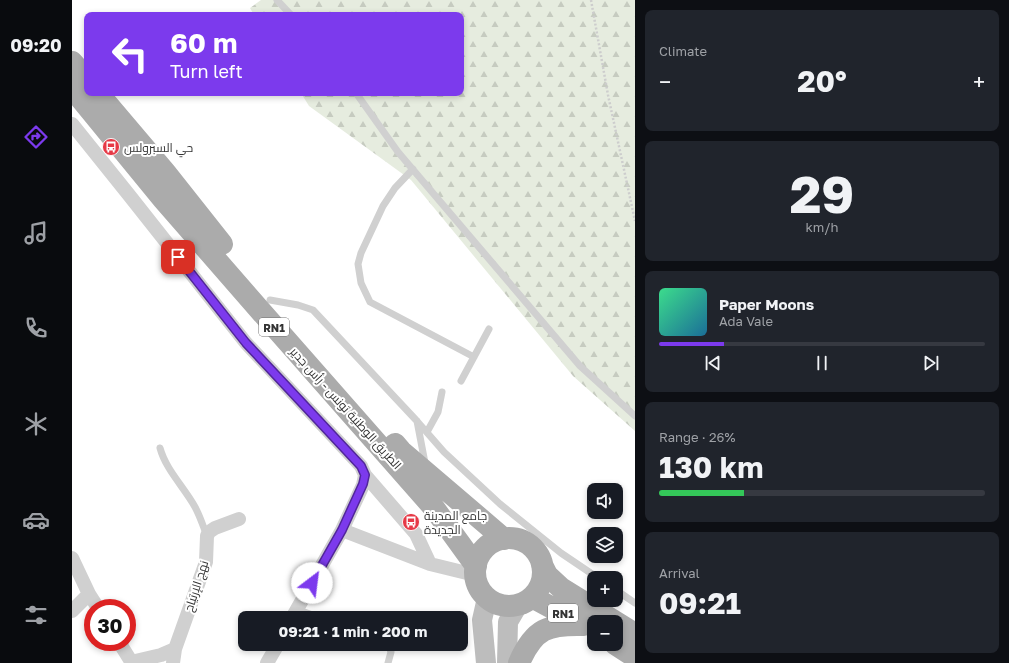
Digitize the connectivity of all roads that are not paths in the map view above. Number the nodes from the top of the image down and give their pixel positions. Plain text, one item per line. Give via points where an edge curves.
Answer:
1 (277, 0) edge
2 (288, 12) edge
3 (72, 62) edge
4 (84, 76) edge
5 (72, 88) edge
6 (101, 96) edge
7 (358, 96) edge
8 (72, 124) edge
9 (412, 169) junction
10 (270, 300) junction
11 (489, 329) dead end
12 (474, 357) junction
13 (461, 381) dead end
14 (442, 392) dead end
15 (635, 416) edge
16 (416, 420) junction
17 (427, 432) junction
18 (160, 448) dead end
19 (426, 472) junction
20 (365, 475) junction
21 (239, 519) dead end
22 (342, 530) junction
23 (207, 536) junction
24 (504, 539) junction
25 (72, 558) edge
26 (430, 564) junction
27 (542, 565) junction
28 (475, 570) junction
29 (588, 571) edge
30 (89, 594) junction
31 (623, 595) edge
32 (487, 598) junction
33 (92, 599) edge
34 (525, 601) junction
35 (635, 603) edge
36 (72, 611) edge
37 (296, 611) edge
38 (587, 627) edge
39 (587, 628) edge
40 (635, 634) edge
41 (175, 649) junction
42 (623, 649) edge
43 (125, 651) edge
44 (274, 651) edge
45 (391, 651) edge
46 (635, 657) edge
47 (132, 663) edge
48 (174, 663) edge
49 (267, 663) edge
50 (388, 663) edge
51 (486, 663) edge
52 (507, 663) edge
53 (519, 663) edge

1 - 2 lane
3 - 4 main road
5 - 28 main road, الطريق الوطنية تونس - رأس جدير / RN1 via 163,199 434,508
6 - 10 main road, الطريق الوطنية تونس - رأس جدير / RN1
7 - 9 lane
8 - 20 street via 246,343 361,466
9 - 12 lane via 383,206 361,253 358,264 361,283 370,302
9 - 15 lane via 580,366
10 - 16 lane via 313,310
10 - 19 main road, الطريق الوطنية تونس - رأس جدير / RN1 via 401,451
11 - 12 lane
12 - 13 lane
14 - 17 lane via 438,412
16 - 17 lane
16 - 19 lane
17 - 29 lane via 444,452 500,504
18 - 23 lane, نهج الإرتياح via 169,469 195,506
19 - 24 main road, الطريق الوطنية تونس - رأس جدير / RN1
20 - 22 street
20 - 26 street via 416,534
21 - 23 street via 215,528
22 - 26 street
22 - 37 street
23 - 41 street, نهج الإرتياح via 206,562
24 - 27 main road, RN1 via 515,539 528,545
24 - 28 main road via 486,548 479,556
25 - 30 street
26 - 28 street
27 - 34 main road, RN1 via 543,577 539,588
27 - 40 main road, RN1 via 561,588
28 - 32 main road, RN1 via 479,588
30 - 33 street
30 - 36 street
31 - 35 lane
32 - 34 main road, RN1 via 496,604 507,606
32 - 51 main road via 482,620
34 - 38 main road, RN1
34 - 52 main road via 508,622
39 - 53 main road via 562,625 549,627 534,638 525,649
41 - 47 street
41 - 48 street, نهج الإرتياح
42 - 46 main road
43 - 47 street
44 - 49 street
45 - 50 lane

